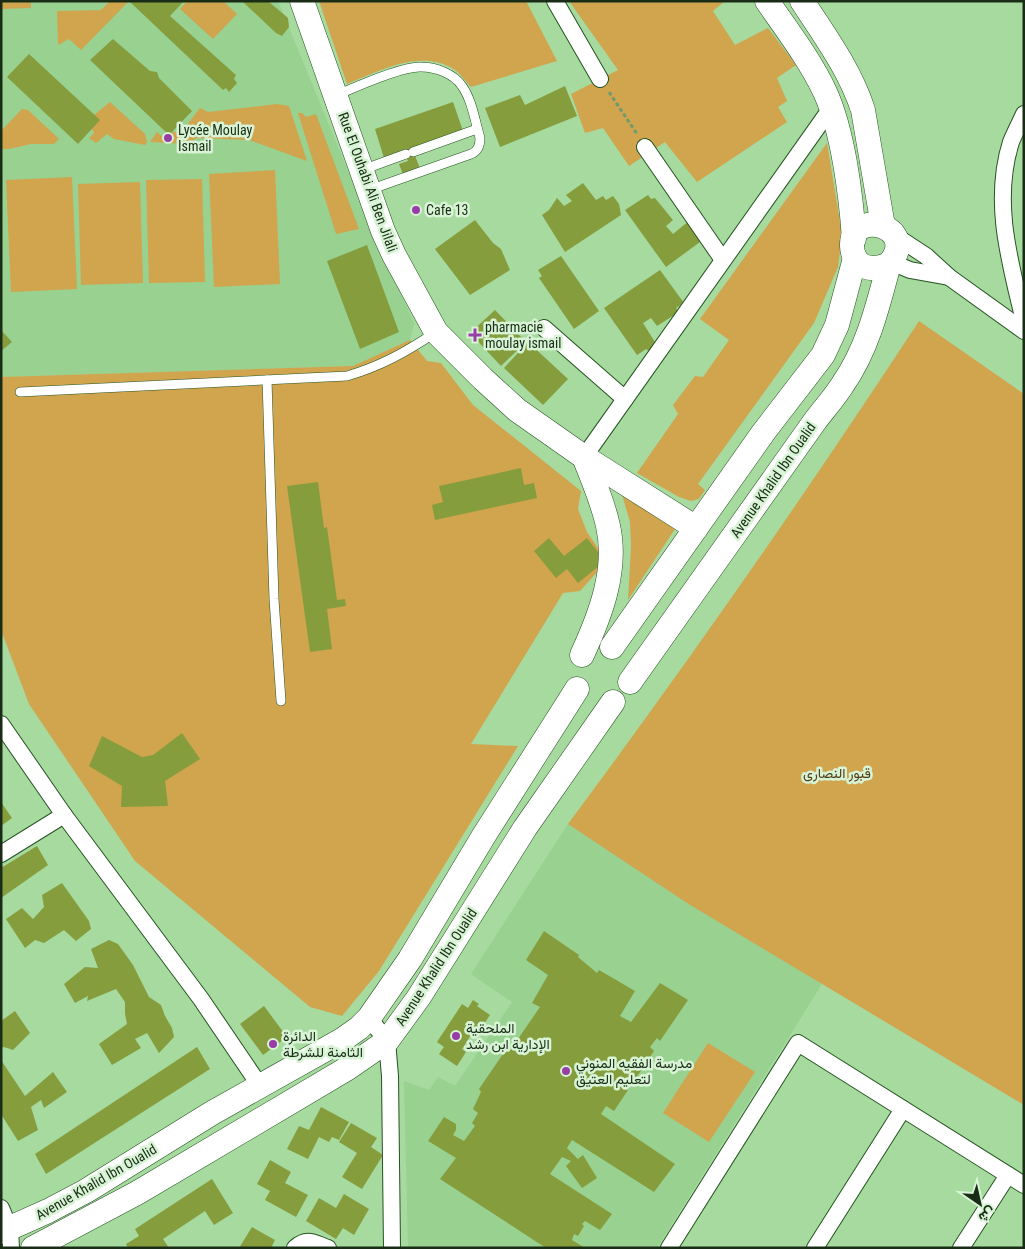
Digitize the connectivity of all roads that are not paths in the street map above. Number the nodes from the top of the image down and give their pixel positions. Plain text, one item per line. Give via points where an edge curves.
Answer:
1 (302, 1) edge
2 (555, 1) edge
3 (767, 1) edge
4 (802, 1) edge
5 (600, 78) road end
6 (336, 95) junction
7 (831, 108) junction
8 (1024, 114) edge
9 (477, 129) junction
10 (645, 147) road end
11 (365, 180) junction
12 (889, 230) junction
13 (854, 248) junction
14 (723, 260) junction
15 (890, 263) junction
16 (949, 277) junction
17 (1024, 321) edge
18 (544, 328) dead end
19 (1024, 331) edge
20 (436, 332) junction
21 (267, 380) junction
22 (20, 392) dead end
23 (626, 399) junction
24 (591, 462) junction
25 (696, 528) junction
26 (608, 647) junction
27 (582, 655) junction
28 (630, 682) junction
29 (577, 689) junction
30 (281, 701) dead end
31 (613, 702) junction
32 (1, 724) edge
33 (64, 815) junction
34 (1, 854) edge
35 (369, 1018) junction
36 (387, 1041) junction
37 (260, 1086) junction
38 (903, 1109) junction
39 (1008, 1175) junction
40 (1024, 1185) edge
41 (6, 1229) edge
42 (33, 1248) edge
43 (295, 1248) edge
44 (328, 1248) edge
45 (392, 1248) edge
46 (669, 1248) edge
47 (815, 1248) edge
48 (961, 1248) edge

1 - 6 main road, Rue El Ouhabi Ali Ben Jilali
2 - 5 street
3 - 7 main road via 814,72
4 - 12 main road via 858,94
6 - 9 lane via 422,66 454,77 462,86
6 - 11 main road, Rue El Ouhabi Ali Ben Jilali
7 - 13 main road via 845,170
7 - 14 street
8 - 17 street via 1011,142 1003,181 1003,220
9 - 11 lane via 409,153
9 - 11 lane via 480,142 474,152
10 - 14 street
11 - 20 main road, Rue El Ouhabi Ali Ben Jilali via 394,255
12 - 13 main road via 878,224 866,226 857,233
12 - 15 main road via 896,240 897,250
12 - 16 street
13 - 15 main road via 859,262 868,268 880,268
13 - 25 main road via 838,325 823,355
14 - 23 street
15 - 16 street
15 - 28 main road, Avenue Khalid Ibn Oualid via 871,327 844,383
16 - 19 street
18 - 23 street
20 - 21 lane via 406,353 346,376
20 - 24 main road, Rue El Ouhabi Ali Ben Jilali via 517,410
21 - 22 lane
21 - 30 lane via 274,599
23 - 24 street
24 - 25 main road, Rue El Ouhabi Ali Ben Jilali
24 - 26 main road via 609,484 621,514 625,545 618,610
24 - 27 main road via 609,528 610,562 597,622
25 - 26 main road
26 - 27 main road via 596,647
26 - 28 main road via 619,651 630,665
27 - 29 main road via 574,671
28 - 31 main road via 627,690
29 - 31 main road via 589,701
29 - 35 main road, Avenue Khalid Ibn Oualid via 410,959
31 - 36 main road, Avenue Khalid Ibn Oualid via 525,828 420,997
32 - 33 street
33 - 34 street
33 - 37 street via 201,999
35 - 36 street
35 - 37 main road, Avenue Khalid Ibn Oualid via 342,1040
36 - 42 main road, Avenue Khalid Ibn Oualid via 348,1068 137,1193
36 - 45 street
37 - 41 main road, Avenue Khalid Ibn Oualid via 86,1190
38 - 39 street
38 - 46 street via 798,1043
38 - 47 street
39 - 40 street
39 - 48 street
43 - 44 street via 309,1241

